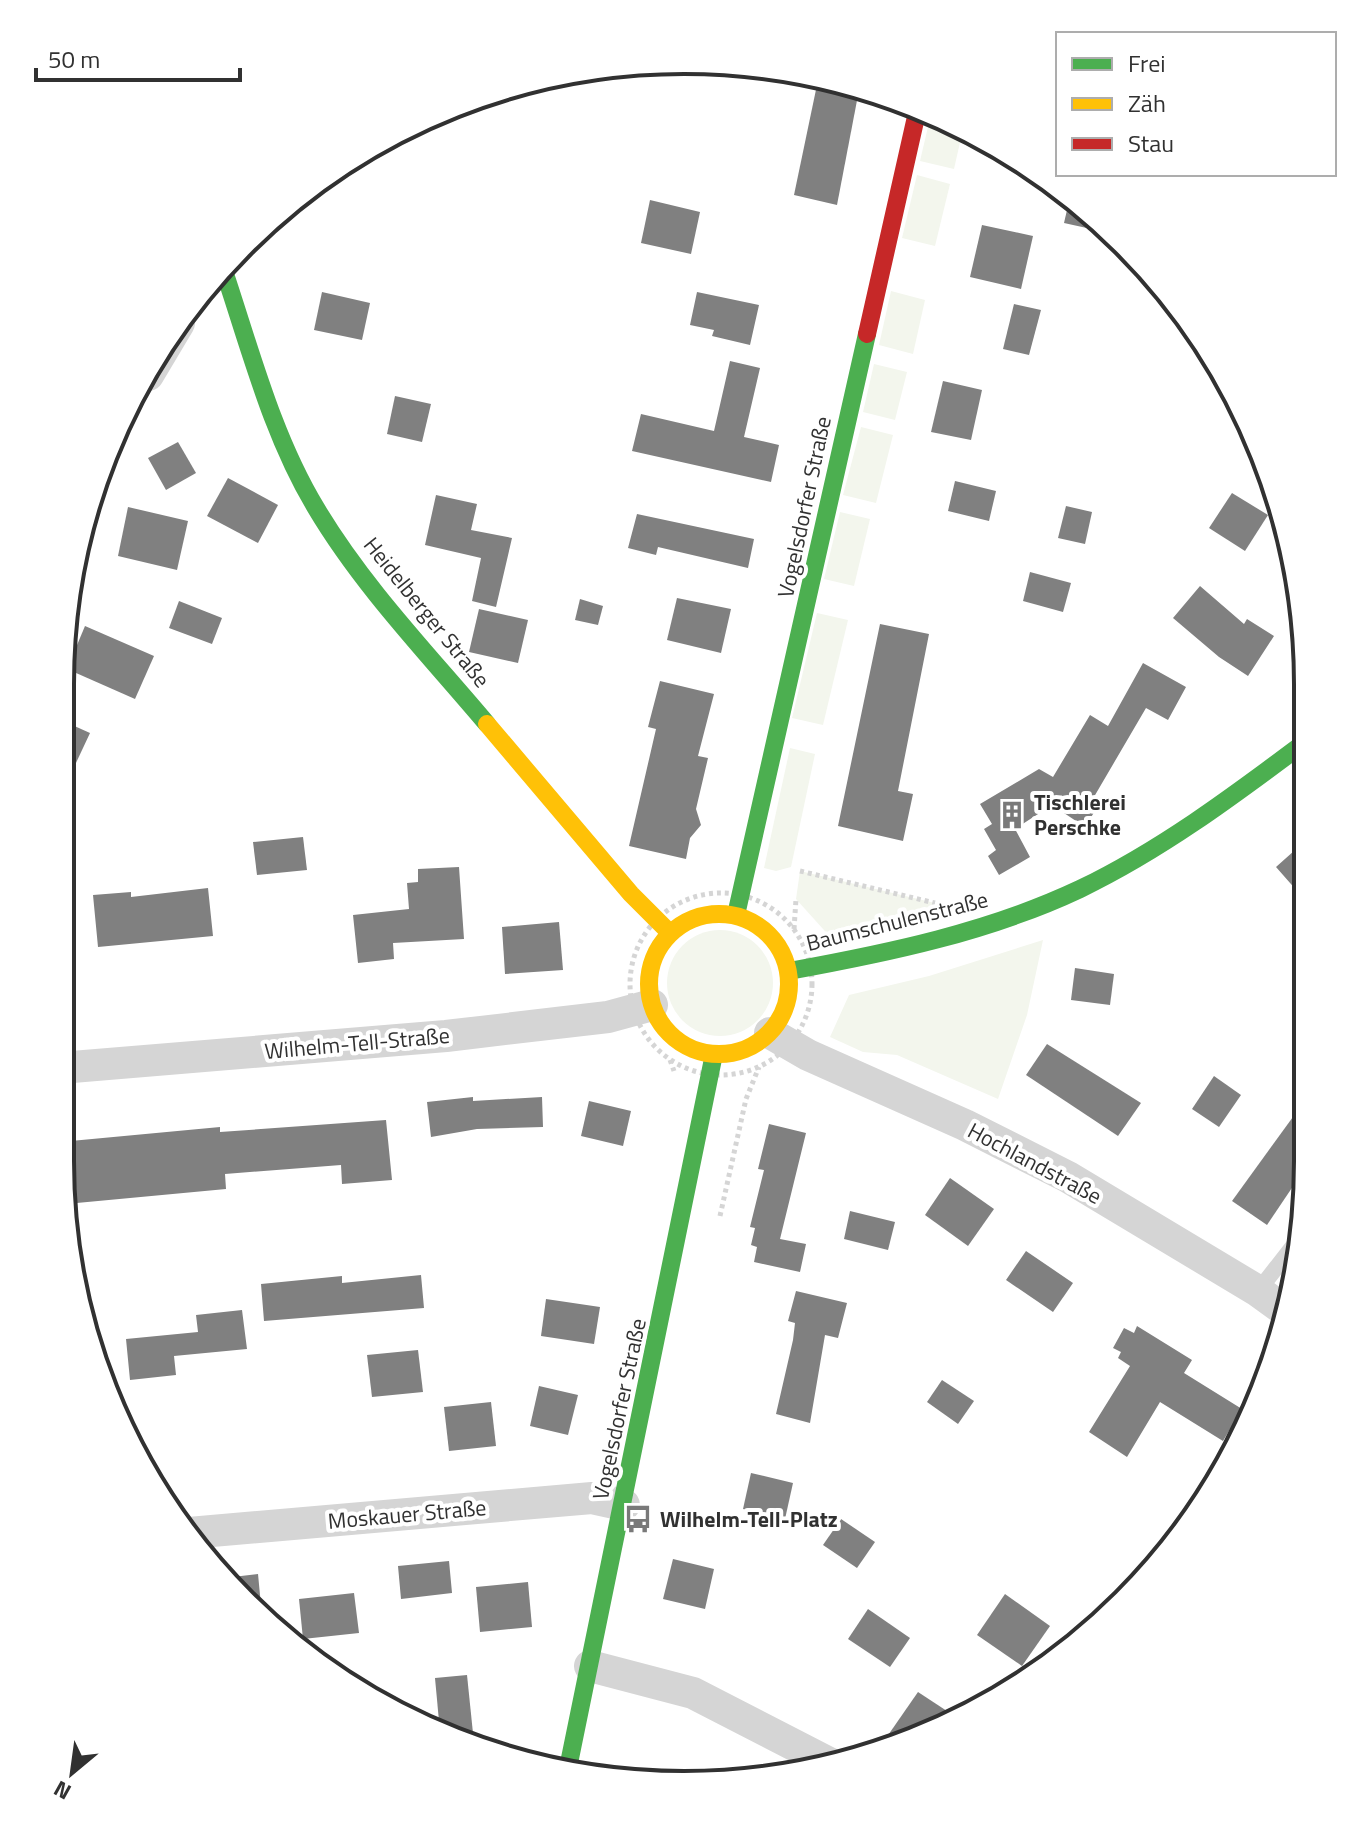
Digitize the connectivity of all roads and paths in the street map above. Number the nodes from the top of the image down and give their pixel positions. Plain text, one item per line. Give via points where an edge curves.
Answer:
1 (915, 119) edge
2 (227, 280) edge
3 (1294, 750) edge
4 (800, 871) dead end
5 (741, 895) junction
6 (796, 899) dead end
7 (946, 905) dead end
8 (736, 915) junction
9 (663, 927) junction
10 (794, 930) junction
11 (810, 968) junction
12 (789, 971) junction
13 (643, 1008) junction
14 (779, 1039) junction
15 (714, 1054) junction
16 (74, 1067) edge
17 (759, 1067) junction
18 (712, 1075) junction
19 (749, 1090) dead end
20 (1286, 1259) edge
21 (1258, 1291) junction
22 (1276, 1304) edge
23 (624, 1505) junction
24 (200, 1532) edge
25 (590, 1666) junction
26 (816, 1756) edge
27 (570, 1760) edge

1 - 5 street, Vogelsdorfer Straße
2 - 9 street, Heidelberger Straße via 274,418 315,507 368,583
3 - 11 street, Baumschulenstraße via 1182,829 1067,893 951,936
4 - 7 path
5 - 8 street, Vogelsdorfer Straße
5 - 9 path via 689,899
5 - 10 path via 778,913
6 - 10 path
8 - 9 street via 700,916
8 - 12 street via 771,935
9 - 13 street
9 - 13 path via 637,948 631,968
10 - 11 path
11 - 12 street, Baumschulenstraße
11 - 14 path via 809,1007 798,1033
12 - 14 street
13 - 15 street via 676,1039
13 - 16 street, Wilhelm-Tell-Straße via 446,1036
13 - 18 path via 648,1039 670,1060
14 - 15 street
14 - 17 path
14 - 21 street, Hochlandstraße via 1068,1177
15 - 18 street, Vogelsdorfer Straße
17 - 18 path
17 - 19 path
18 - 23 street, Vogelsdorfer Straße
20 - 21 lane
21 - 22 street, Hochlandstraße
23 - 24 street, Moskauer Straße via 592,1498
23 - 25 street, Vogelsdorfer Straße
25 - 26 street via 693,1693
25 - 27 street, Vogelsdorfer Straße

